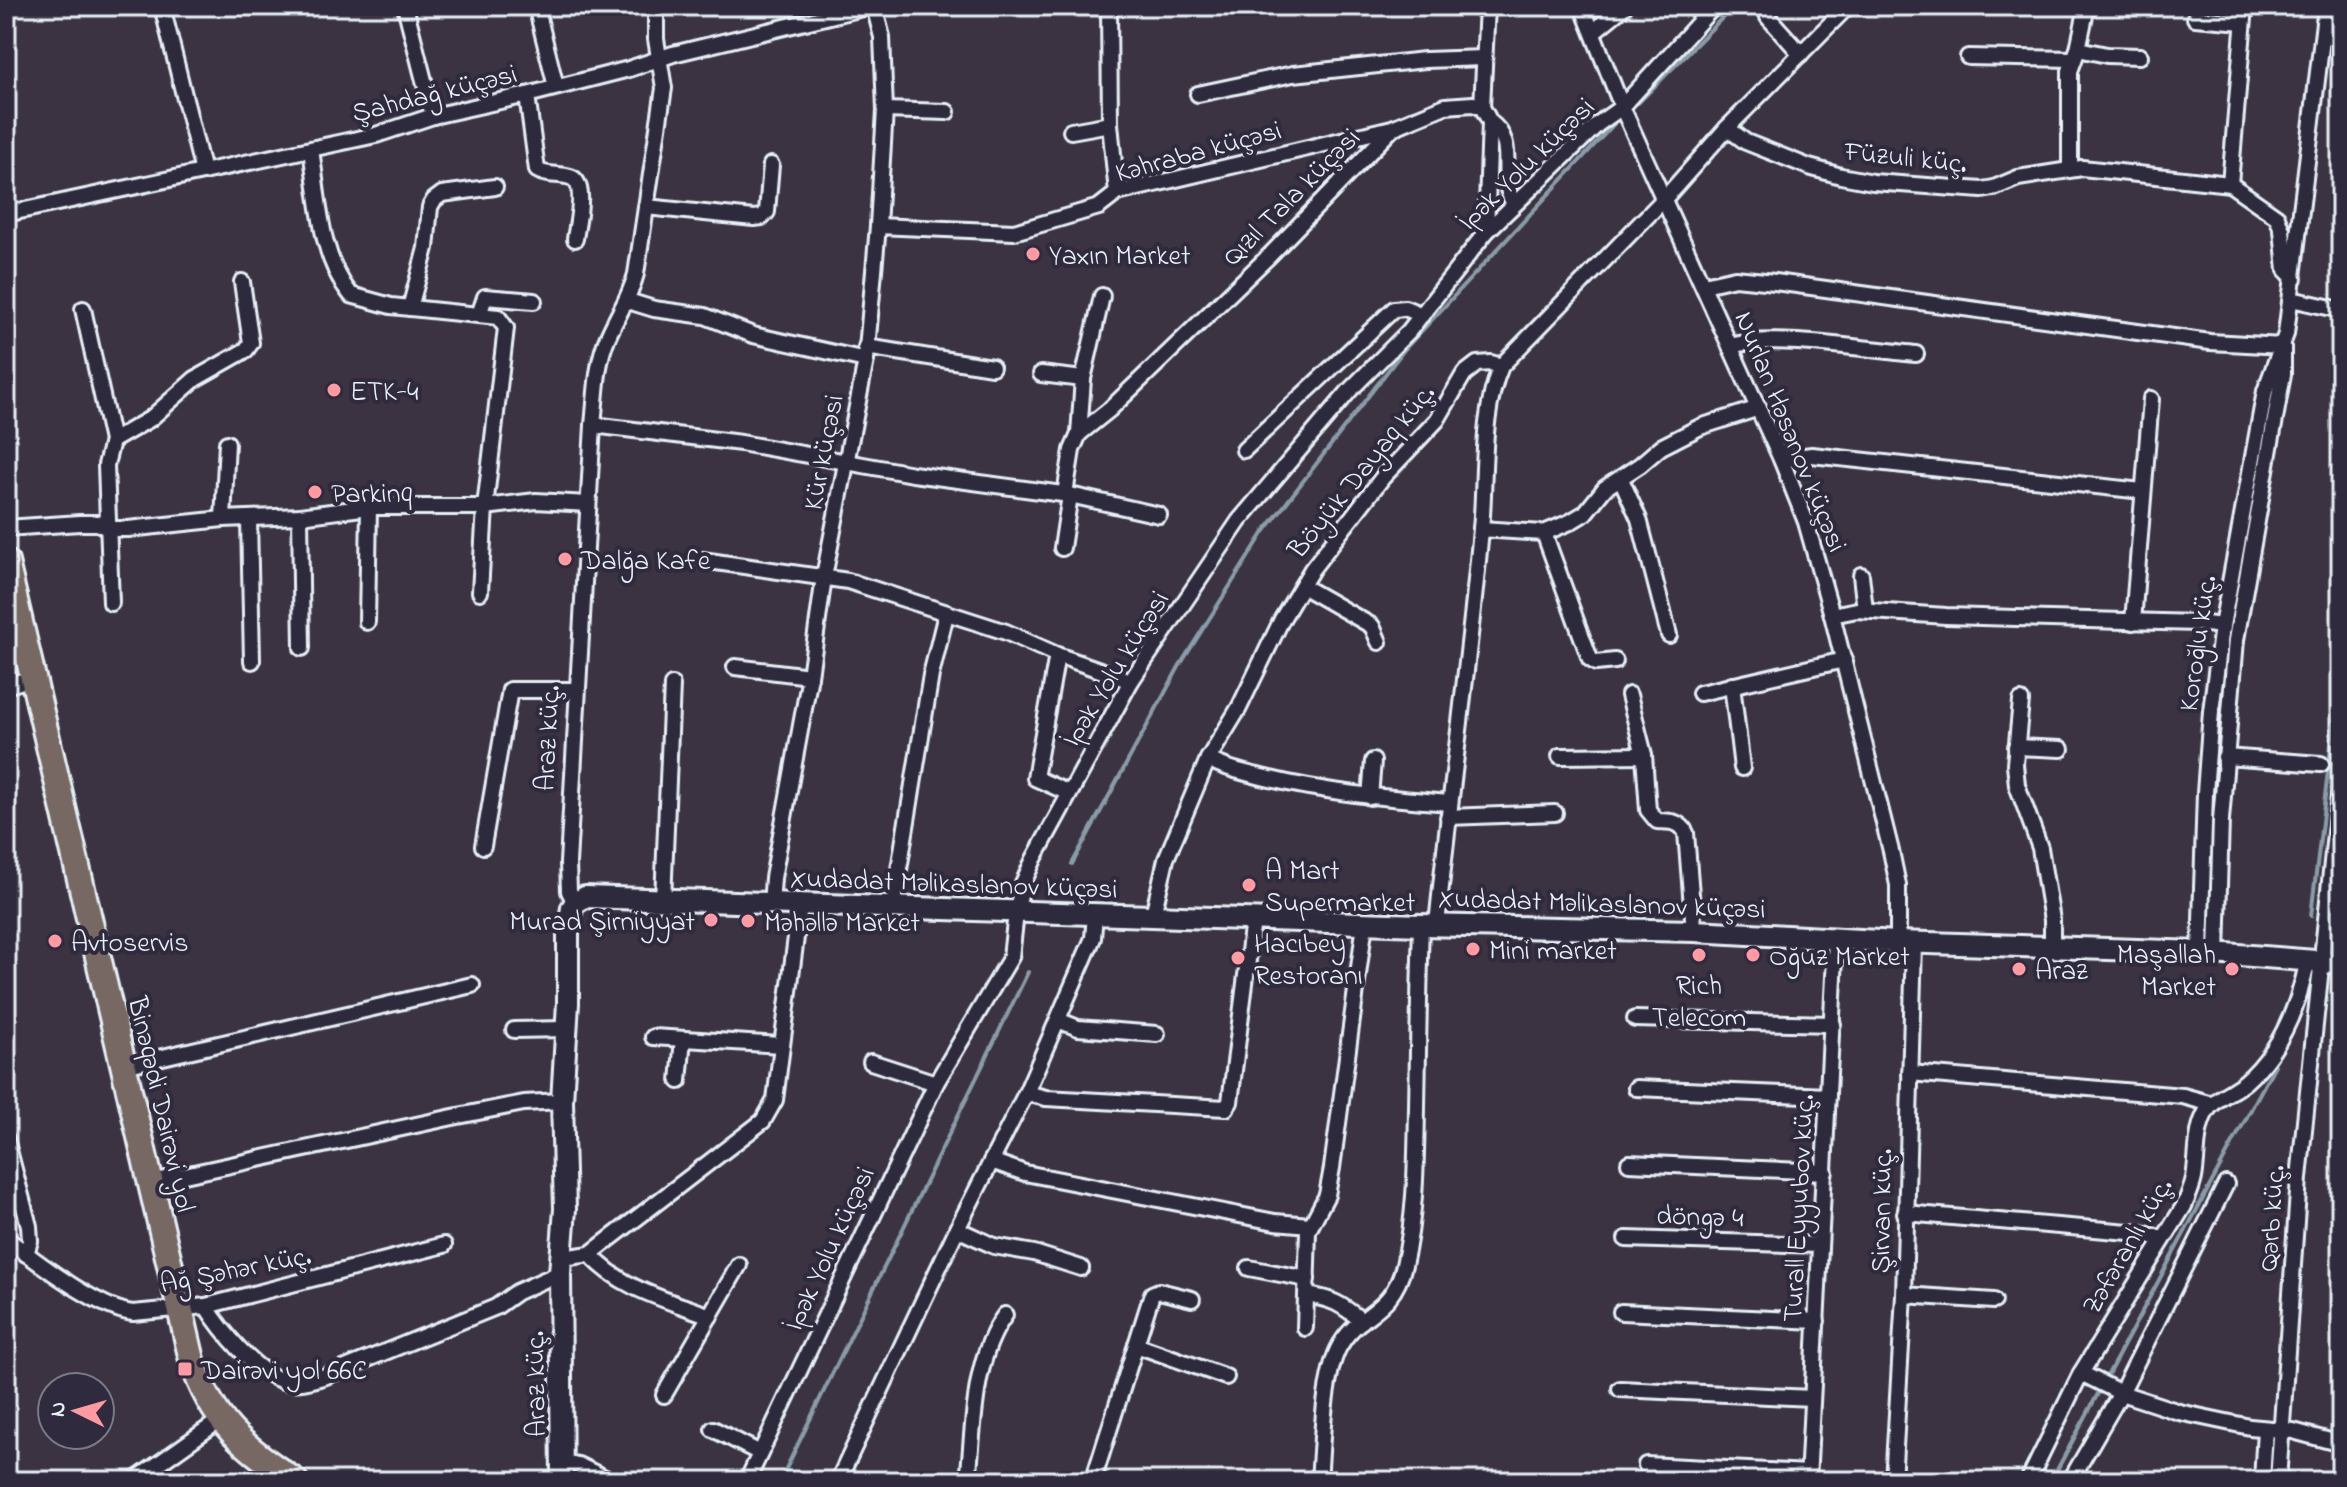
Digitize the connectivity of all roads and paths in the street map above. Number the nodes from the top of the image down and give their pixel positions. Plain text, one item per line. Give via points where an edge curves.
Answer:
1 (162, 6) edge
2 (405, 6) edge
3 (536, 6) edge
4 (656, 6) edge
5 (873, 6) edge
6 (1109, 6) edge
7 (1487, 6) edge
8 (1582, 6) edge
9 (1625, 6) edge
10 (1714, 6) edge
11 (1848, 6) edge
12 (2087, 6) edge
13 (2245, 6) edge
14 (2326, 6) edge
15 (1768, 17) dead end
16 (2195, 18) dead end
17 (2243, 22) junction
18 (1593, 32) junction
19 (1801, 54) junction
20 (2075, 54) junction
21 (2140, 56) dead end
22 (1968, 57) dead end
23 (1484, 58) junction
24 (659, 59) junction
25 (556, 87) junction
26 (1198, 94) dead end
27 (527, 95) junction
28 (1482, 107) junction
29 (1622, 107) junction
30 (885, 110) junction
31 (947, 112) dead end
32 (433, 116) junction
33 (1490, 122) junction
34 (1110, 124) junction
35 (1392, 128) junction
36 (1727, 128) junction
37 (1071, 131) dead end
38 (311, 150) junction
39 (771, 165) dead end
40 (2070, 168) junction
41 (203, 172) junction
42 (2230, 184) junction
43 (495, 187) dead end
44 (1117, 193) junction
45 (1665, 198) junction
46 (1514, 204) junction
47 (646, 207) junction
48 (6, 214) edge
49 (878, 226) junction
50 (1486, 232) junction
51 (575, 239) dead end
52 (2294, 278) junction
53 (242, 282) dead end
54 (1704, 285) junction
55 (1102, 296) dead end
56 (2291, 299) junction
57 (534, 301) dead end
58 (628, 301) junction
59 (410, 308) junction
60 (83, 309) dead end
61 (2341, 310) edge
62 (479, 315) junction
63 (1422, 315) junction
64 (1731, 346) junction
65 (2283, 346) junction
66 (866, 354) junction
67 (1916, 354) dead end
68 (1501, 366) junction
69 (992, 367) dead end
70 (1041, 374) dead end
71 (1083, 379) junction
72 (2151, 399) dead end
73 (1759, 408) junction
74 (593, 425) junction
75 (1079, 434) junction
76 (112, 441) junction
77 (227, 443) dead end
78 (1244, 450) dead end
79 (1781, 459) junction
80 (847, 462) junction
81 (1621, 479) junction
82 (2142, 491) junction
83 (1068, 495) junction
84 (588, 504) junction
85 (369, 507) junction
86 (485, 507) junction
87 (1159, 515) dead end
88 (300, 516) junction
89 (223, 519) junction
90 (249, 520) junction
91 (6, 528) edge
92 (109, 529) junction
93 (1481, 529) junction
94 (1544, 533) junction
95 (1062, 548) dead end
96 (702, 560) dead end
97 (6, 562) edge
98 (1861, 575) dead end
99 (824, 577) junction
100 (1302, 586) junction
101 (480, 592) dead end
102 (111, 603) dead end
103 (1865, 610) junction
104 (946, 614) junction
105 (1832, 615) junction
106 (367, 622) dead end
107 (2133, 622) junction
108 (2222, 626) junction
109 (1669, 635) dead end
110 (1379, 642) dead end
111 (302, 648) dead end
112 (1057, 655) junction
113 (1844, 660) junction
114 (252, 661) dead end
115 (1615, 661) dead end
116 (735, 667) dead end
117 (810, 676) junction
118 (32, 678) junction
119 (1131, 681) junction
120 (672, 685) dead end
121 (1732, 685) junction
122 (6, 686) edge
123 (577, 690) junction
124 (1700, 693) dead end
125 (1629, 695) dead end
126 (2021, 701) dead end
127 (2016, 747) junction
128 (2061, 749) dead end
129 (1644, 755) junction
130 (1560, 756) dead end
131 (2225, 757) junction
132 (1208, 759) junction
133 (1373, 761) dead end
134 (2321, 764) dead end
135 (1742, 768) dead end
136 (2341, 776) edge
137 (1069, 793) junction
138 (1370, 797) junction
139 (1448, 810) junction
140 (1555, 813) dead end
141 (483, 846) dead end
142 (663, 900) junction
143 (575, 903) junction
144 (771, 905) junction
145 (800, 906) junction
146 (893, 906) junction
147 (1016, 913) junction
148 (1095, 914) junction
149 (1153, 915) junction
150 (1253, 920) junction
151 (1365, 923) junction
152 (1429, 925) junction
153 (1694, 931) junction
154 (1836, 938) junction
155 (1906, 942) junction
156 (2052, 946) junction
157 (2209, 953) junction
158 (2323, 961) edge
159 (472, 985) dead end
160 (1635, 1019) dead end
161 (1058, 1020) junction
162 (1833, 1024) junction
163 (565, 1029) junction
164 (514, 1030) dead end
165 (1157, 1034) dead end
166 (653, 1037) dead end
167 (683, 1039) junction
168 (781, 1045) junction
169 (871, 1062) dead end
170 (124, 1066) junction
171 (1910, 1073) junction
172 (679, 1081) dead end
173 (936, 1083) junction
174 (1636, 1088) dead end
175 (1026, 1093) junction
176 (1828, 1096) junction
177 (562, 1101) junction
178 (2212, 1104) junction
179 (6, 1139) edge
180 (991, 1161) junction
181 (1629, 1163) dead end
182 (1825, 1172) junction
183 (152, 1182) junction
184 (2226, 1184) dead end
185 (1905, 1213) junction
186 (1310, 1225) junction
187 (957, 1229) junction
188 (6, 1238) edge
189 (1626, 1239) dead end
190 (2163, 1239) junction
191 (444, 1245) dead end
192 (1820, 1245) junction
193 (26, 1254) junction
194 (590, 1254) junction
195 (739, 1265) dead end
196 (562, 1266) junction
197 (1081, 1268) dead end
198 (1249, 1268) dead end
199 (1307, 1279) junction
200 (1307, 1295) junction
201 (1904, 1295) junction
202 (1192, 1299) dead end
203 (1994, 1301) dead end
204 (206, 1306) junction
205 (180, 1307) junction
206 (1621, 1312) dead end
207 (1005, 1315) dead end
208 (710, 1316) junction
209 (1362, 1321) junction
210 (1817, 1321) junction
211 (1305, 1328) dead end
212 (1136, 1345) junction
213 (2081, 1373) junction
214 (1226, 1377) dead end
215 (1620, 1389) dead end
216 (2121, 1393) junction
217 (664, 1395) dead end
218 (1812, 1398) junction
219 (220, 1420) junction
220 (713, 1429) dead end
221 (2265, 1429) junction
222 (2281, 1429) junction
223 (2341, 1444) edge
224 (760, 1453) junction
225 (1646, 1465) dead end
226 (562, 1471) edge
227 (1716, 1475) edge
228 (1809, 1477) edge
229 (134, 1481) edge
230 (295, 1481) edge
231 (611, 1481) edge
232 (747, 1481) edge
233 (838, 1481) edge
234 (968, 1481) edge
235 (1093, 1481) edge
236 (1319, 1481) edge
237 (1893, 1481) edge
238 (2028, 1481) edge
239 (2070, 1481) edge
240 (2262, 1481) edge
241 (2278, 1481) edge

1 - 41 street
2 - 32 street
3 - 25 street
4 - 24 street, Araz küç.
5 - 24 street, Şahdağ küçəsi
5 - 30 street, Kür küçəsi via 883,50
6 - 34 street
7 - 23 street
8 - 18 street, Nurlan Həsənov küçəsi
9 - 18 street
10 - 29 street, İpək Yolu küçəsi
11 - 19 street
12 - 20 street
13 - 17 street
14 - 52 street, Koroğlu küç.
15 - 19 street
16 - 17 street
17 - 42 street
18 - 29 street, Nurlan Həsənov küçəsi
19 - 36 street
20 - 21 street
20 - 22 street
20 - 40 street via 2069,87
23 - 26 street via 1293,74
23 - 28 street
24 - 25 street, Şahdağ küçəsi
24 - 47 street, Araz küç. via 664,88
25 - 27 street, Şahdağ küçəsi
27 - 32 street, Şahdağ küçəsi
27 - 51 street via 537,170 578,182
28 - 33 street
28 - 35 street, Kəhraba küçəsi via 1445,106
29 - 45 street, Nurlan Həsənov küçəsi
29 - 46 street, İpək Yolu küçəsi
30 - 31 street
30 - 49 street, Kür küçəsi
32 - 38 street, Şahdağ küçəsi
33 - 46 street via 1505,141 1505,184
33 - 50 street
34 - 37 street
34 - 44 street
35 - 44 street, Kəhraba küçəsi
35 - 75 street, Qızıl Tala küçəsi via 1270,255
36 - 40 street, Füzuli küç. via 1746,142 1809,167 1873,182 1982,190
36 - 45 street
38 - 41 street, Şahdağ küçəsi
38 - 59 street via 326,245 343,285 351,295 368,301
39 - 47 street via 767,212 762,217
40 - 42 street, Füzuli küç.
41 - 48 street, Şahdağ küçəsi
42 - 52 street via 2277,217 2286,270
43 - 59 street via 442,194 434,200
44 - 49 street, Kəhraba küçəsi via 1099,207 1014,232
45 - 54 street, Nurlan Həsənov küçəsi
45 - 68 street
46 - 50 street, İpək Yolu küçəsi
47 - 58 street, Araz küç.
49 - 66 street, Kür küçəsi
50 - 63 street, İpək Yolu küçəsi
52 - 56 street, Koroğlu küç.
53 - 76 street via 251,343 246,350
54 - 64 street, Nurlan Həsənov küçəsi
54 - 65 street via 1735,278 1775,282 2210,342
55 - 71 street
56 - 61 street
56 - 65 street, Koroğlu küç.
57 - 62 street via 485,297
58 - 66 street via 705,316 753,335
58 - 74 street, Araz küç. via 600,359
59 - 62 street
60 - 76 street
62 - 86 street via 498,317 506,328
63 - 78 street via 1394,309
63 - 119 street, İpək Yolu küçəsi via 1350,390 1239,521
64 - 67 street via 1774,342
64 - 73 street, Nurlan Həsənov küçəsi
65 - 108 street, Koroğlu küç. via 2265,391
65 - 131 street, Koroğlu küç. via 2283,374 2236,640
66 - 69 street
66 - 80 street, Kür küçəsi
68 - 93 street via 1489,410
68 - 100 street, Böyük Dayaq küç. via 1477,364 1464,374 1437,420 1369,495
70 - 71 street
71 - 75 street
72 - 82 street
73 - 79 street, Nurlan Həsənov küçəsi
73 - 81 street via 1677,437
74 - 80 street
74 - 84 street, Araz küç.
75 - 83 street via 1072,450
76 - 92 street via 106,465
77 - 89 street
79 - 82 street via 1812,455
79 - 105 street, Nurlan Həsənov küçəsi via 1816,553
80 - 83 street
80 - 99 street, Kür küçəsi
81 - 94 street via 1598,495 1585,513
81 - 109 street via 1639,519
82 - 107 street
83 - 87 street
83 - 95 street
84 - 86 street via 536,501
84 - 123 street, Araz küç.
85 - 86 street
85 - 88 street
85 - 106 street
86 - 101 street
88 - 90 street
88 - 111 street
89 - 90 street
89 - 92 street
90 - 114 street
91 - 92 street via 98,523
92 - 102 street
93 - 94 street
93 - 139 street
94 - 115 street via 1590,659
96 - 99 street
97 - 118 main road, Binəqədi Dairəvi yol
98 - 103 street
99 - 104 street
99 - 117 street, Kür küçəsi
100 - 110 street via 1372,626
100 - 132 street, Böyük Dayaq küç.
103 - 105 street
103 - 107 street
104 - 112 street
104 - 146 street
105 - 113 street, Nurlan Həsənov küçəsi
107 - 108 street
108 - 157 street, Koroğlu küç. via 2206,779
112 - 119 street
112 - 137 street via 1035,778
113 - 121 street
113 - 155 street, Nurlan Həsənov küçəsi via 1895,867
116 - 117 street
117 - 144 street, Kür küçəsi
118 - 122 street
118 - 170 main road, Binəqədi Dairəvi yol
119 - 137 street, İpək Yolu küçəsi
120 - 142 street
121 - 124 street
121 - 135 street
123 - 141 street via 510,690
123 - 143 street, Araz küç. via 568,863
125 - 129 street
126 - 127 street
127 - 128 street
127 - 156 street via 2017,785 2040,848
129 - 130 street
129 - 153 street via 1648,810 1657,821 1676,823 1686,833
131 - 134 street
131 - 157 street, Koroğlu küç.
132 - 138 street via 1305,788
132 - 149 street, Böyük Dayaq küç. via 1166,859
133 - 138 street
136 - 158 street
137 - 147 street, İpək Yolu küçəsi via 1028,871
138 - 139 street
139 - 140 street
139 - 152 street
142 - 143 street, Xudadat Məlikaslanov küçəsi via 585,897
142 - 144 street, Xudadat Məlikaslanov küçəsi
143 - 163 street, Araz küç. via 568,929
144 - 145 street, Xudadat Məlikaslanov küçəsi
145 - 146 street, Xudadat Məlikaslanov küçəsi
145 - 168 street
146 - 147 street, Xudadat Məlikaslanov küçəsi
147 - 148 street, Xudadat Məlikaslanov küçəsi
147 - 173 street, İpək Yolu küçəsi via 1011,957
148 - 149 street, Xudadat Məlikaslanov küçəsi
148 - 161 street via 1093,938
149 - 150 street, Xudadat Məlikaslanov küçəsi
150 - 151 street, Xudadat Məlikaslanov küçəsi
150 - 175 street via 1226,1108
151 - 152 street, Xudadat Məlikaslanov küçəsi
151 - 186 street via 1332,1168 1327,1195
152 - 153 street, Xudadat Məlikaslanov küçəsi
152 - 209 street via 1415,1171 1404,1264 1386,1303
153 - 154 street, Xudadat Məlikaslanov küçəsi
154 - 155 street, Xudadat Məlikaslanov küçəsi
154 - 162 street, Turall Eyyubov küç.
155 - 156 street, Xudadat Məlikaslanov küçəsi
155 - 171 street, Şirvan küç.
156 - 157 street, Xudadat Məlikaslanov küçəsi
157 - 158 street, Xudadat Məlikaslanov küçəsi
158 - 178 street via 2271,1050 2247,1080
158 - 222 street, Qərb küç. via 2299,1178
159 - 170 street
160 - 162 street
161 - 165 street via 1078,1028
161 - 175 street
162 - 176 street, Turall Eyyubov küç.
163 - 164 street
163 - 177 street, Araz küç.
166 - 167 street
167 - 168 street
167 - 172 street
168 - 194 street via 775,1100 763,1121
169 - 173 street
170 - 183 main road, Binəqədi Dairəvi yol
171 - 178 street via 2183,1096
171 - 185 street, Şirvan küç.
173 - 224 street, İpək Yolu küçəsi
174 - 176 street
175 - 180 street
176 - 182 street, Turall Eyyubov küç.
177 - 183 street via 453,1117
177 - 196 street, Araz küç.
178 - 190 street, Zəfəranlı küç. via 2202,1120 2190,1192
179 - 193 street via 29,1226
180 - 186 street via 1040,1176
180 - 187 street
181 - 182 street
182 - 192 street, Turall Eyyubov küç.
183 - 205 main road, Binəqədi Dairəvi yol
184 - 216 street
185 - 190 street
185 - 201 street, Şirvan küç.
186 - 199 street
187 - 197 street via 994,1246
187 - 233 street
188 - 193 street, Ağ Şəhər küç.
189 - 192 street, döngə 4
190 - 213 street, Zəfəranlı küç.
191 - 204 street, Ağ Şəhər küç.
192 - 210 street, Turall Eyyubov küç.
193 - 205 street, Ağ Şəhər küç. via 122,1312
194 - 196 street
194 - 208 street via 627,1284
195 - 208 street
196 - 204 street via 496,1307 304,1382 283,1381 235,1346
196 - 226 street, Araz küç.
198 - 199 street
199 - 200 street
200 - 209 street via 1341,1303
200 - 211 street
201 - 203 street
201 - 237 street, Şirvan küç.
202 - 212 street via 1152,1294
204 - 205 street, Ağ Şəhər küç.
205 - 219 main road, Binəqədi Dairəvi yol via 199,1383
206 - 210 street
207 - 234 street via 995,1329 979,1383
208 - 217 street
209 - 236 street via 1334,1360
210 - 218 street, Turall Eyyubov küç.
212 - 214 street
212 - 235 street
213 - 216 street
213 - 238 street, Zəfəranlı küç.
215 - 218 street
216 - 221 street via 2179,1412
216 - 239 street
218 - 228 street, Turall Eyyubov küç.
219 - 229 street
219 - 230 main road, Binəqədi Dairəvi yol via 253,1453
220 - 224 street
221 - 222 street
221 - 240 street
222 - 223 street
222 - 241 street, Qərb küç.
224 - 232 street, İpək Yolu küçəsi
225 - 227 street
226 - 231 street via 578,1465
227 - 228 street

